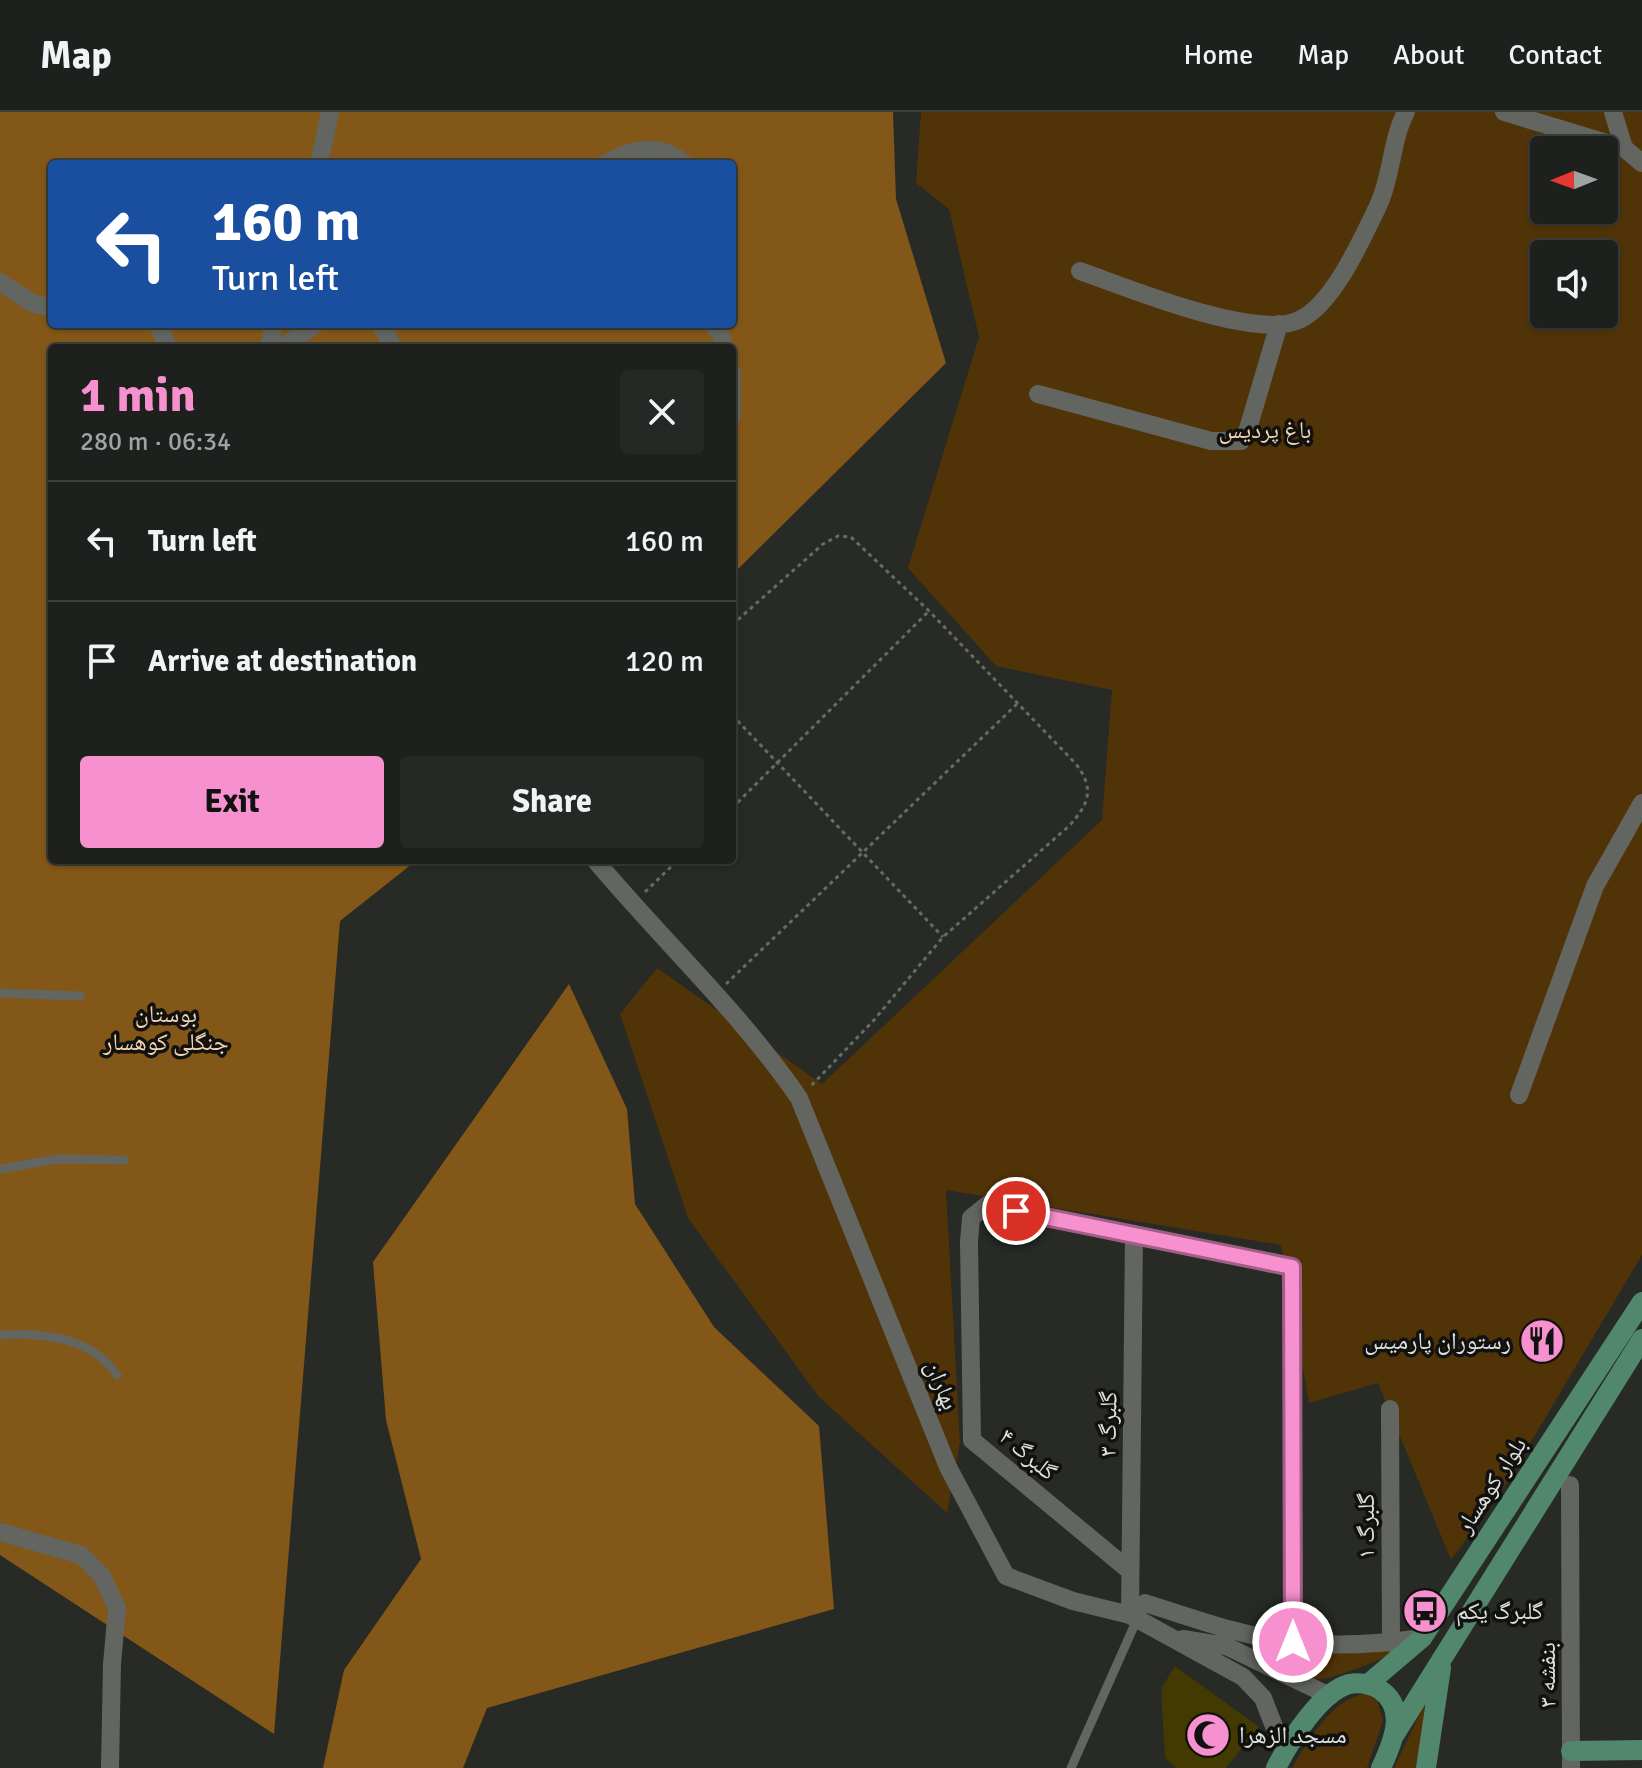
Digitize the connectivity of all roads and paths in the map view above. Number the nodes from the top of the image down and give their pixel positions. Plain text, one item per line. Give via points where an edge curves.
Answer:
1 (330, 112) edge
2 (1406, 112) edge
3 (1504, 112) edge
4 (1613, 112) edge
5 (1624, 148) junction
6 (320, 160) edge
7 (614, 160) edge
8 (680, 160) edge
9 (1642, 163) edge
10 (1080, 271) dead end
11 (0, 282) edge
12 (48, 307) edge
13 (1279, 324) junction
14 (310, 328) edge
15 (287, 344) edge
16 (1038, 394) dead end
17 (929, 611) junction
18 (736, 621) edge
19 (1017, 704) junction
20 (736, 719) edge
21 (779, 762) junction
22 (1642, 803) edge
23 (736, 804) edge
24 (862, 850) junction
25 (598, 864) edge
26 (674, 864) edge
27 (631, 905) junction
28 (943, 937) junction
29 (0, 993) edge
30 (715, 995) junction
31 (80, 996) dead end
32 (1519, 1095) dead end
33 (799, 1098) junction
34 (124, 1160) dead end
35 (0, 1169) edge
36 (1134, 1234) junction
37 (1642, 1302) edge
38 (0, 1335) edge
39 (1642, 1339) edge
40 (117, 1375) dead end
41 (1390, 1409) dead end
42 (1570, 1485) dead end
43 (0, 1532) edge
44 (1130, 1571) junction
45 (1145, 1603) junction
46 (1130, 1615) junction
47 (1165, 1635) junction
48 (1422, 1638) junction
49 (1293, 1642) junction
50 (1391, 1643) junction
51 (1445, 1648) junction
52 (1368, 1684) junction
53 (1330, 1696) junction
54 (1395, 1734) junction
55 (1642, 1750) edge
56 (1280, 1760) edge
57 (1571, 1760) edge
58 (110, 1768) edge
59 (1071, 1768) edge
60 (1381, 1768) edge
61 (1426, 1768) edge

1 - 6 street
2 - 13 street via 1380,204 1327,299 1297,322
3 - 5 street
4 - 5 street
5 - 9 street
7 - 8 street via 640,149 670,151
10 - 13 street via 1216,318
11 - 12 street
13 - 16 street via 1241,441 1211,441
14 - 15 street
17 - 18 path via 864,547 851,537 838,536 806,557
17 - 19 path
17 - 21 path
19 - 24 path
19 - 28 path via 1076,764 1090,792 1069,826
20 - 21 path
21 - 23 path
21 - 24 path
22 - 32 street via 1595,886
24 - 28 path
24 - 30 path
25 - 27 street, بهاران
26 - 27 path
27 - 30 street, بهاران
28 - 33 path
29 - 31 lane
30 - 33 street, بهاران via 766,1050
33 - 46 street, بهاران via 948,1467 1006,1576
34 - 35 lane via 57,1159
36 - 44 street, گلبرگ ۳
36 - 44 street, گلبرگ ۴ via 987,1205 971,1218 969,1242 972,1440
36 - 49 street via 1289,1265 1293,1272
37 - 48 main road, بلوار کوهسار
38 - 40 lane via 54,1337 79,1344 104,1356
39 - 51 main road, بلوار کوهسار
41 - 50 street, گلبرگ ۱
42 - 57 street, بنفشه ۳
43 - 58 street via 81,1555 102,1576 117,1608
44 - 46 street, گلبرگ ۳
45 - 46 street
45 - 49 street
45 - 59 lane
46 - 47 street, بهاران
47 - 53 street via 1226,1646
47 - 56 street, بهاران via 1243,1677 1263,1698
48 - 50 street
48 - 52 main road, بلوار کوهسار
49 - 50 street
51 - 54 main road, بلوار کوهسار
51 - 61 main road
52 - 53 main road via 1348,1685
52 - 54 main road via 1392,1703
53 - 56 main road via 1297,1731
54 - 60 main road, بلوار کوهسار
55 - 57 main road

